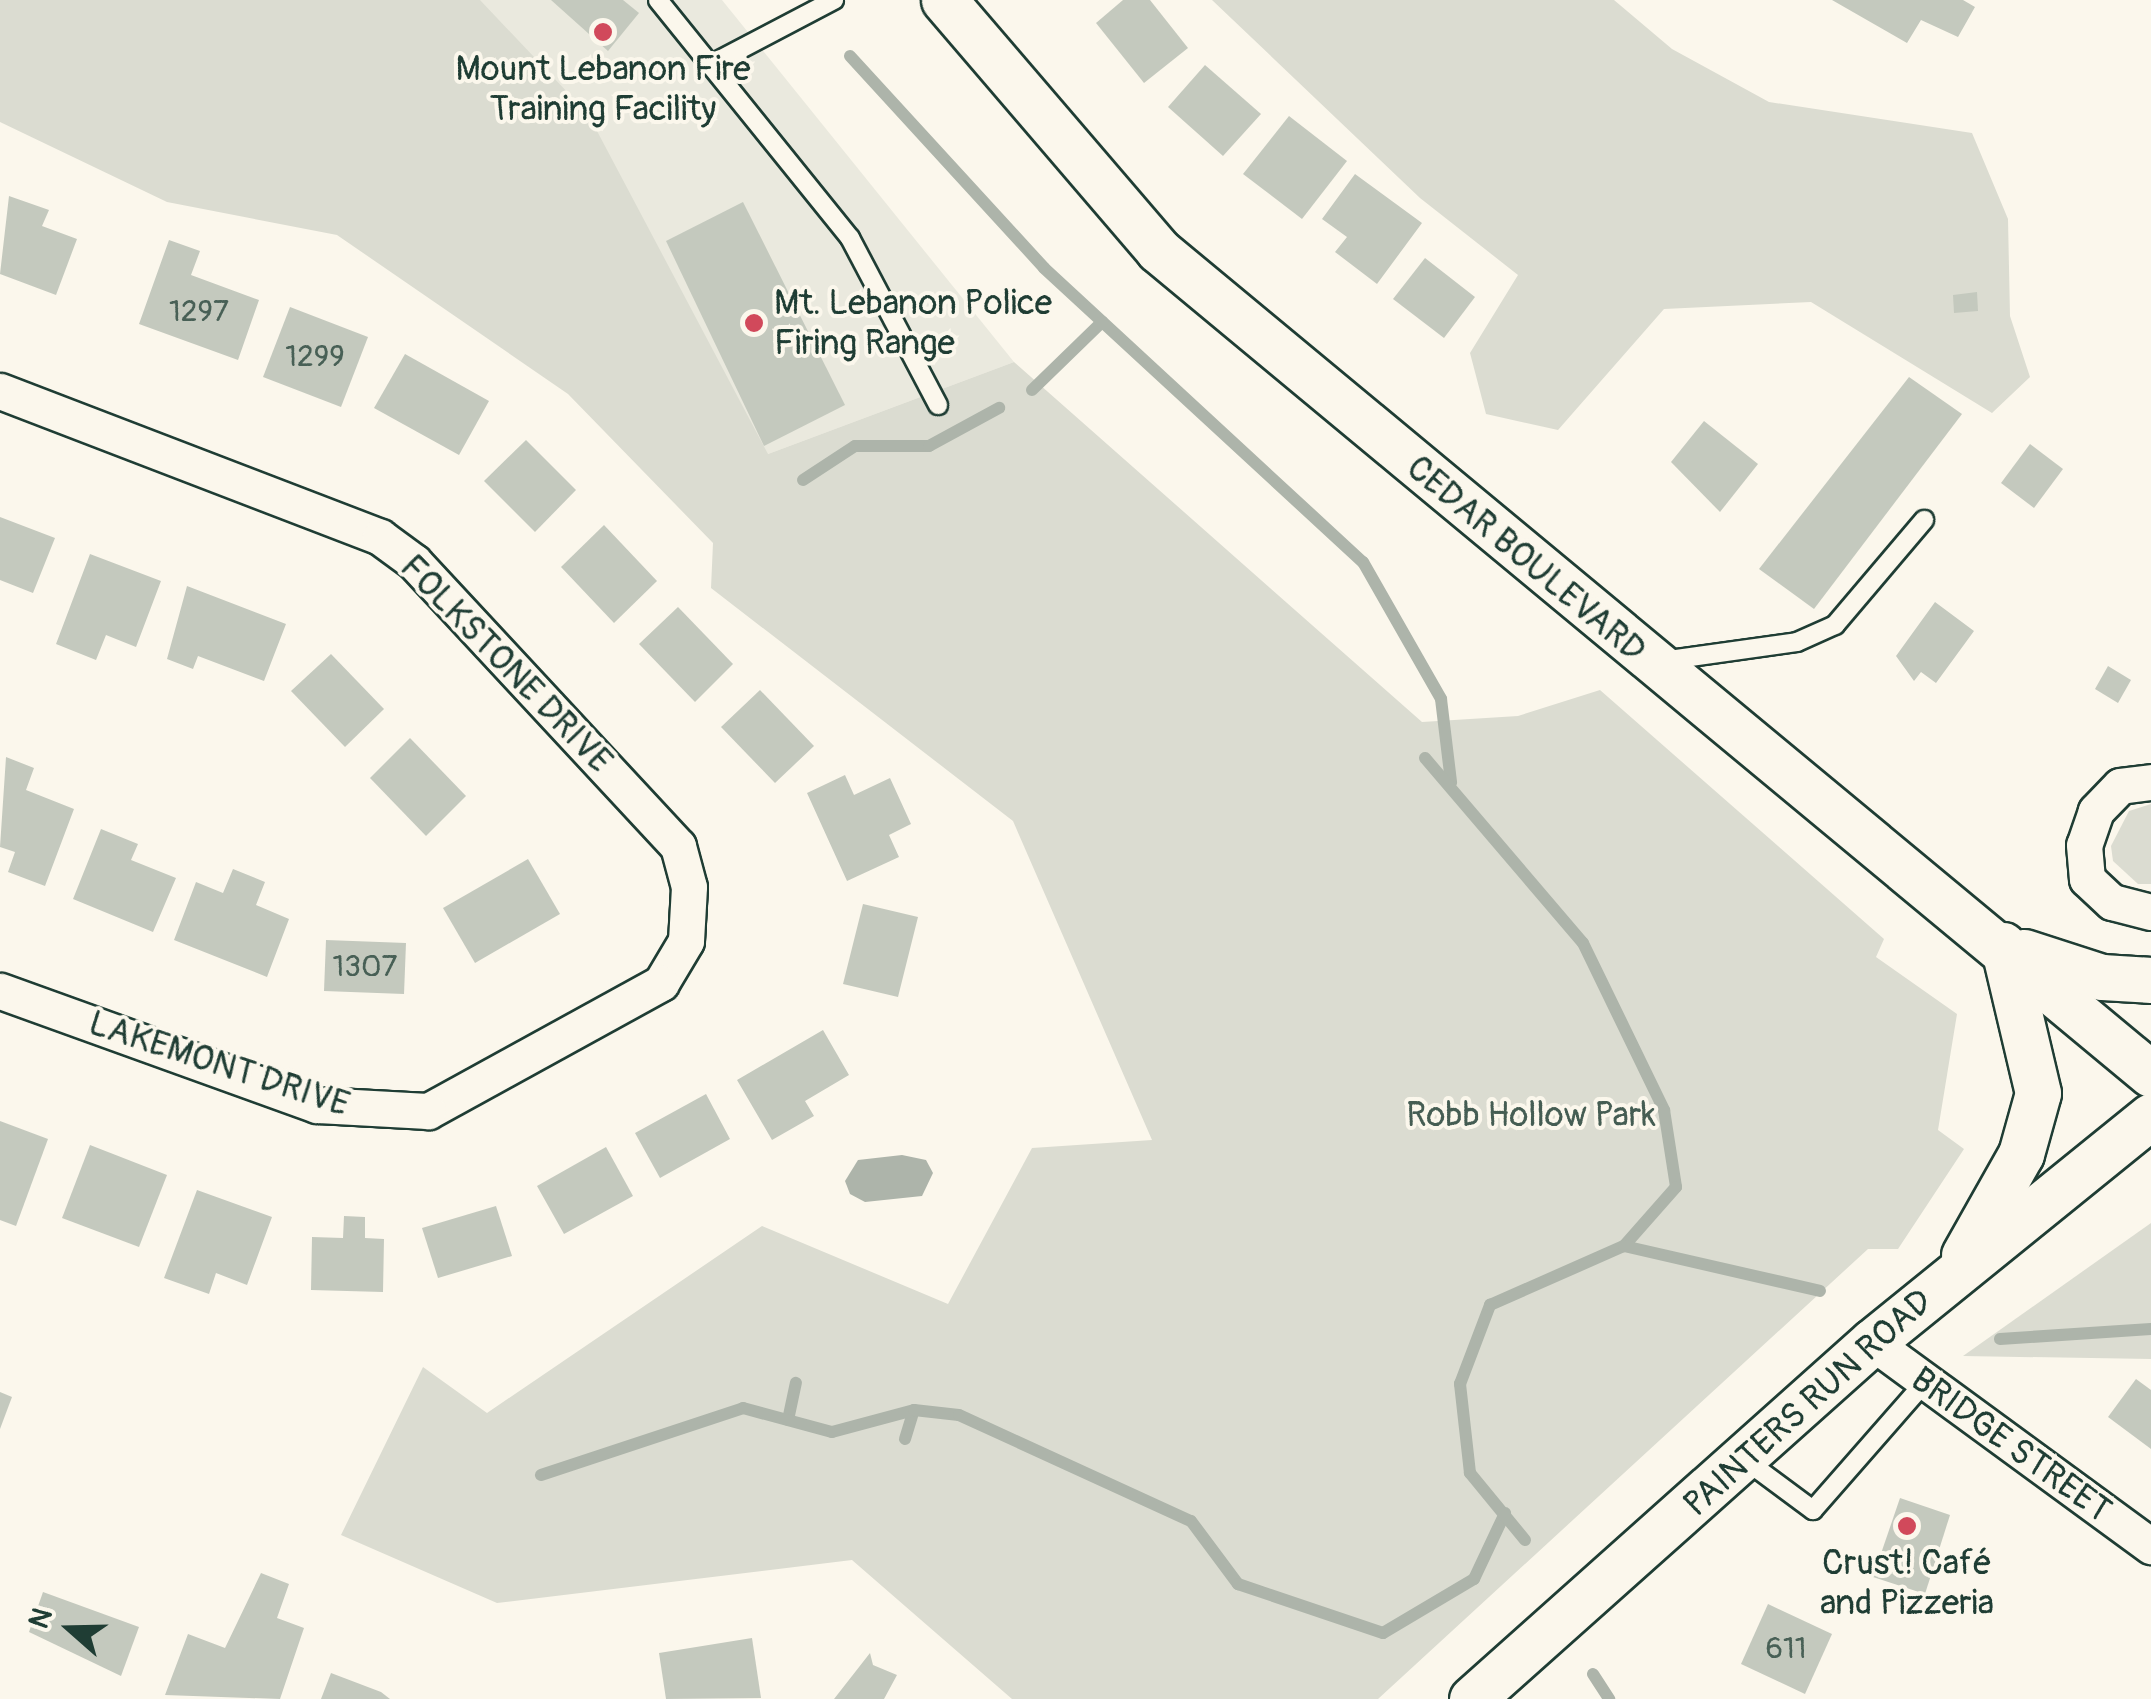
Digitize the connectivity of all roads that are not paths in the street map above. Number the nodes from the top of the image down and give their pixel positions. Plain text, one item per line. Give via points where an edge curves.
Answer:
1 (658, 0) edge
2 (834, 0) edge
3 (944, 0) edge
4 (712, 64) junction
5 (0, 391) edge
6 (938, 405) dead end
7 (1924, 520) dead end
8 (1652, 664) junction
9 (2151, 782) edge
10 (2151, 912) edge
11 (686, 941) joint
12 (2003, 945) junction
13 (2151, 980) edge
14 (0, 990) edge
15 (2151, 1074) edge
16 (2151, 1116) edge
17 (1953, 1274) junction
18 (1872, 1342) junction
19 (1925, 1382) junction
20 (1744, 1458) junction
21 (2151, 1546) edge
22 (1472, 1699) edge

1 - 4 lane
2 - 4 lane
3 - 8 street, CEDAR BOULEVARD via 1158,250
4 - 6 lane via 850,238
5 - 11 street, FOLKSTONE DRIVE via 344,520 414,562 678,846 689,887
7 - 8 lane via 1836,625 1797,642 1721,646
8 - 12 street, CEDAR BOULEVARD
9 - 10 street via 2120,786 2096,811 2084,845 2087,878 2112,902
11 - 14 street, LAKEMONT DRIVE via 661,984 632,1004 428,1111 317,1104
12 - 13 street via 2102,977
12 - 15 street, CEDAR BOULEVARD
12 - 17 street via 2038,1093 2021,1154
16 - 17 street, PAINTERS RUN ROAD
17 - 18 street, PAINTERS RUN ROAD
18 - 19 street, BRIDGE STREET
18 - 20 street, PAINTERS RUN ROAD
19 - 20 lane via 1812,1510
19 - 21 street, BRIDGE STREET
20 - 22 street, PAINTERS RUN ROAD

